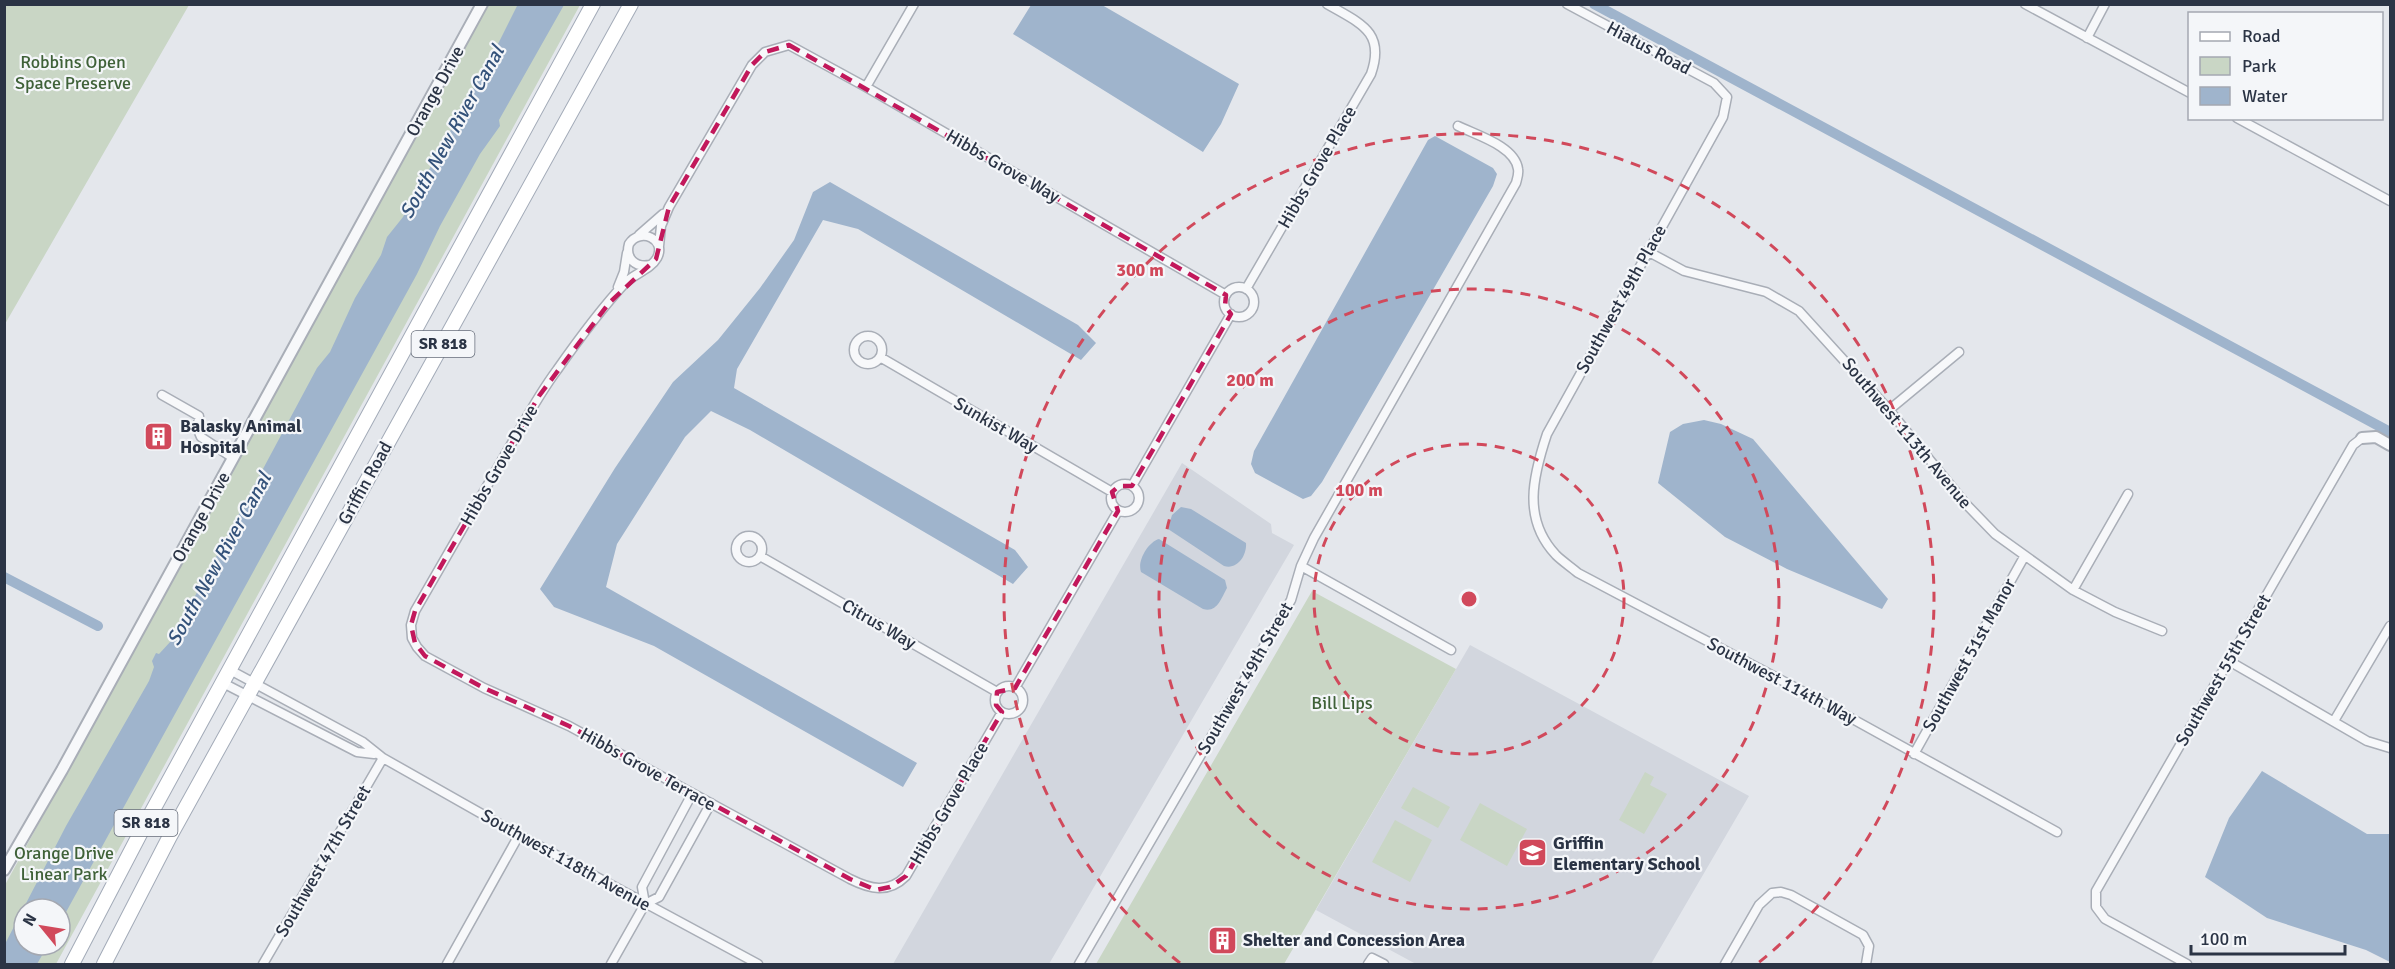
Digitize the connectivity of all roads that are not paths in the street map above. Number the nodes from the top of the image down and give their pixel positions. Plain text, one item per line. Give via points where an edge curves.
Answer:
1 (482, 4) edge
2 (593, 4) edge
3 (631, 4) edge
4 (914, 4) edge
5 (1327, 4) edge
6 (1567, 4) edge
7 (2025, 4) edge
8 (2105, 4) edge
9 (2087, 38) junction
10 (866, 87) junction
11 (2188, 92) edge
12 (1727, 97) joint
13 (2241, 120) edge
14 (1458, 126) dead end
15 (2391, 201) edge
16 (669, 207) junction
17 (637, 236) junction
18 (659, 248) junction
19 (627, 251) junction
20 (1647, 251) junction
21 (650, 264) junction
22 (1246, 289) junction
23 (1226, 295) junction
24 (609, 303) junction
25 (1231, 314) junction
26 (1959, 352) dead end
27 (880, 357) dead end
28 (162, 395) dead end
29 (1889, 410) junction
30 (2361, 438) joint
31 (2391, 444) edge
32 (233, 458) junction
33 (1132, 486) junction
34 (1112, 492) junction
35 (2128, 494) dead end
36 (1532, 506) joint
37 (1118, 511) junction
38 (760, 556) dead end
39 (2024, 557) junction
40 (1301, 566) junction
41 (2073, 590) junction
42 (2391, 626) edge
43 (2162, 631) dead end
44 (412, 638) joint
45 (1451, 650) dead end
46 (2229, 661) junction
47 (230, 670) junction
48 (223, 683) junction
49 (254, 683) junction
50 (1015, 688) junction
51 (998, 692) junction
52 (247, 697) junction
53 (1002, 712) junction
54 (2334, 721) junction
55 (2391, 748) edge
56 (1914, 754) junction
57 (379, 756) junction
58 (692, 794) junction
59 (711, 803) junction
60 (2056, 832) dead end
61 (519, 835) junction
62 (4, 870) edge
63 (890, 887) joint
64 (645, 904) junction
65 (1370, 961) edge
66 (72, 964) edge
67 (104, 964) edge
68 (263, 964) edge
69 (447, 964) edge
70 (611, 964) edge
71 (758, 964) edge
72 (1079, 964) edge
73 (1384, 964) edge
74 (1725, 964) edge
75 (1866, 964) edge
76 (2187, 964) edge

1 - 32 street, Orange Drive
2 - 47 main road, Griffin Road / SR 818
3 - 49 main road, Griffin Road / SR 818
4 - 10 street
5 - 22 street, Hibbs Grove Place via 1368,31 1377,50 1371,74
6 - 12 street, Hiatus Road via 1714,83
7 - 9 street
8 - 9 street
9 - 11 street
10 - 16 street, Hibbs Grove Way via 789,45 765,52 752,65
10 - 23 street, Hibbs Grove Way
12 - 20 street, Southwest 49th Place via 1723,117
13 - 15 street
14 - 40 street, Southwest 49th Street via 1505,149 1519,171 1516,183
16 - 17 street
16 - 18 street
17 - 18 street via 653,237
17 - 19 street
18 - 21 street via 658,256
19 - 21 street via 635,264
19 - 24 street, Hibbs Grove Drive via 624,272
20 - 29 street, Southwest 113th Avenue via 1684,271 1766,292 1799,311
20 - 36 street, Southwest 49th Place via 1547,434 1535,469
21 - 24 street, Hibbs Grove Drive via 629,279
22 - 23 street via 1236,287
22 - 25 street via 1254,302 1250,312 1242,317
23 - 25 street via 1224,306
24 - 44 street, Hibbs Grove Drive via 533,407 415,610
25 - 33 street
26 - 29 street
27 - 34 street, Sunkist Way
28 - 32 street via 199,416 201,437
29 - 39 street, Southwest 113th Avenue via 1965,503
30 - 31 street via 2376,437
30 - 46 street, Southwest 55th Street via 2353,445
32 - 62 street, Orange Drive
33 - 34 street via 1119,486
33 - 37 street via 1138,492 1137,505 1126,512
34 - 37 street via 1111,501
35 - 41 street
36 - 56 street, Southwest 114th Way via 1540,530 1556,555 1578,573
37 - 50 street
38 - 51 street, Citrus Way
39 - 41 street, Southwest 113th Avenue
39 - 56 street, Southwest 51st Manor
40 - 45 street
40 - 72 street, Southwest 49th Street via 1291,600
41 - 43 street, Southwest 113th Avenue
42 - 54 street
44 - 58 street, Hibbs Grove Terrace via 430,658 484,688 569,726
46 - 54 street
46 - 76 street, Southwest 55th Street via 2095,896 2096,907 2104,919
47 - 48 main road, Griffin Road / SR 818
47 - 49 street, Southwest 118th Avenue
48 - 52 street, Southwest 118th Avenue
48 - 66 main road, Griffin Road / SR 818
49 - 52 main road, Griffin Road / SR 818
49 - 57 street, Southwest 118th Avenue via 363,742
50 - 51 street via 1004,687
50 - 53 street via 1022,696 1021,705 1015,712
51 - 53 street via 996,705
52 - 57 street, Southwest 118th Avenue via 357,752
52 - 67 main road, Griffin Road / SR 818
53 - 63 street, Hibbs Grove Place via 906,876
54 - 55 street via 2367,741
56 - 60 street, Southwest 114th Way
57 - 61 street, Southwest 118th Avenue
57 - 68 street, Southwest 47th Street
58 - 59 street, Hibbs Grove Terrace
58 - 64 street via 642,888
59 - 63 street, Hibbs Grove Terrace via 862,885 876,890
59 - 64 street via 659,897
61 - 64 street, Southwest 118th Avenue
61 - 69 street
64 - 70 street
64 - 71 street, Southwest 118th Avenue
65 - 73 street
74 - 75 street via 1759,905 1772,893 1785,893 1858,932 1869,946

